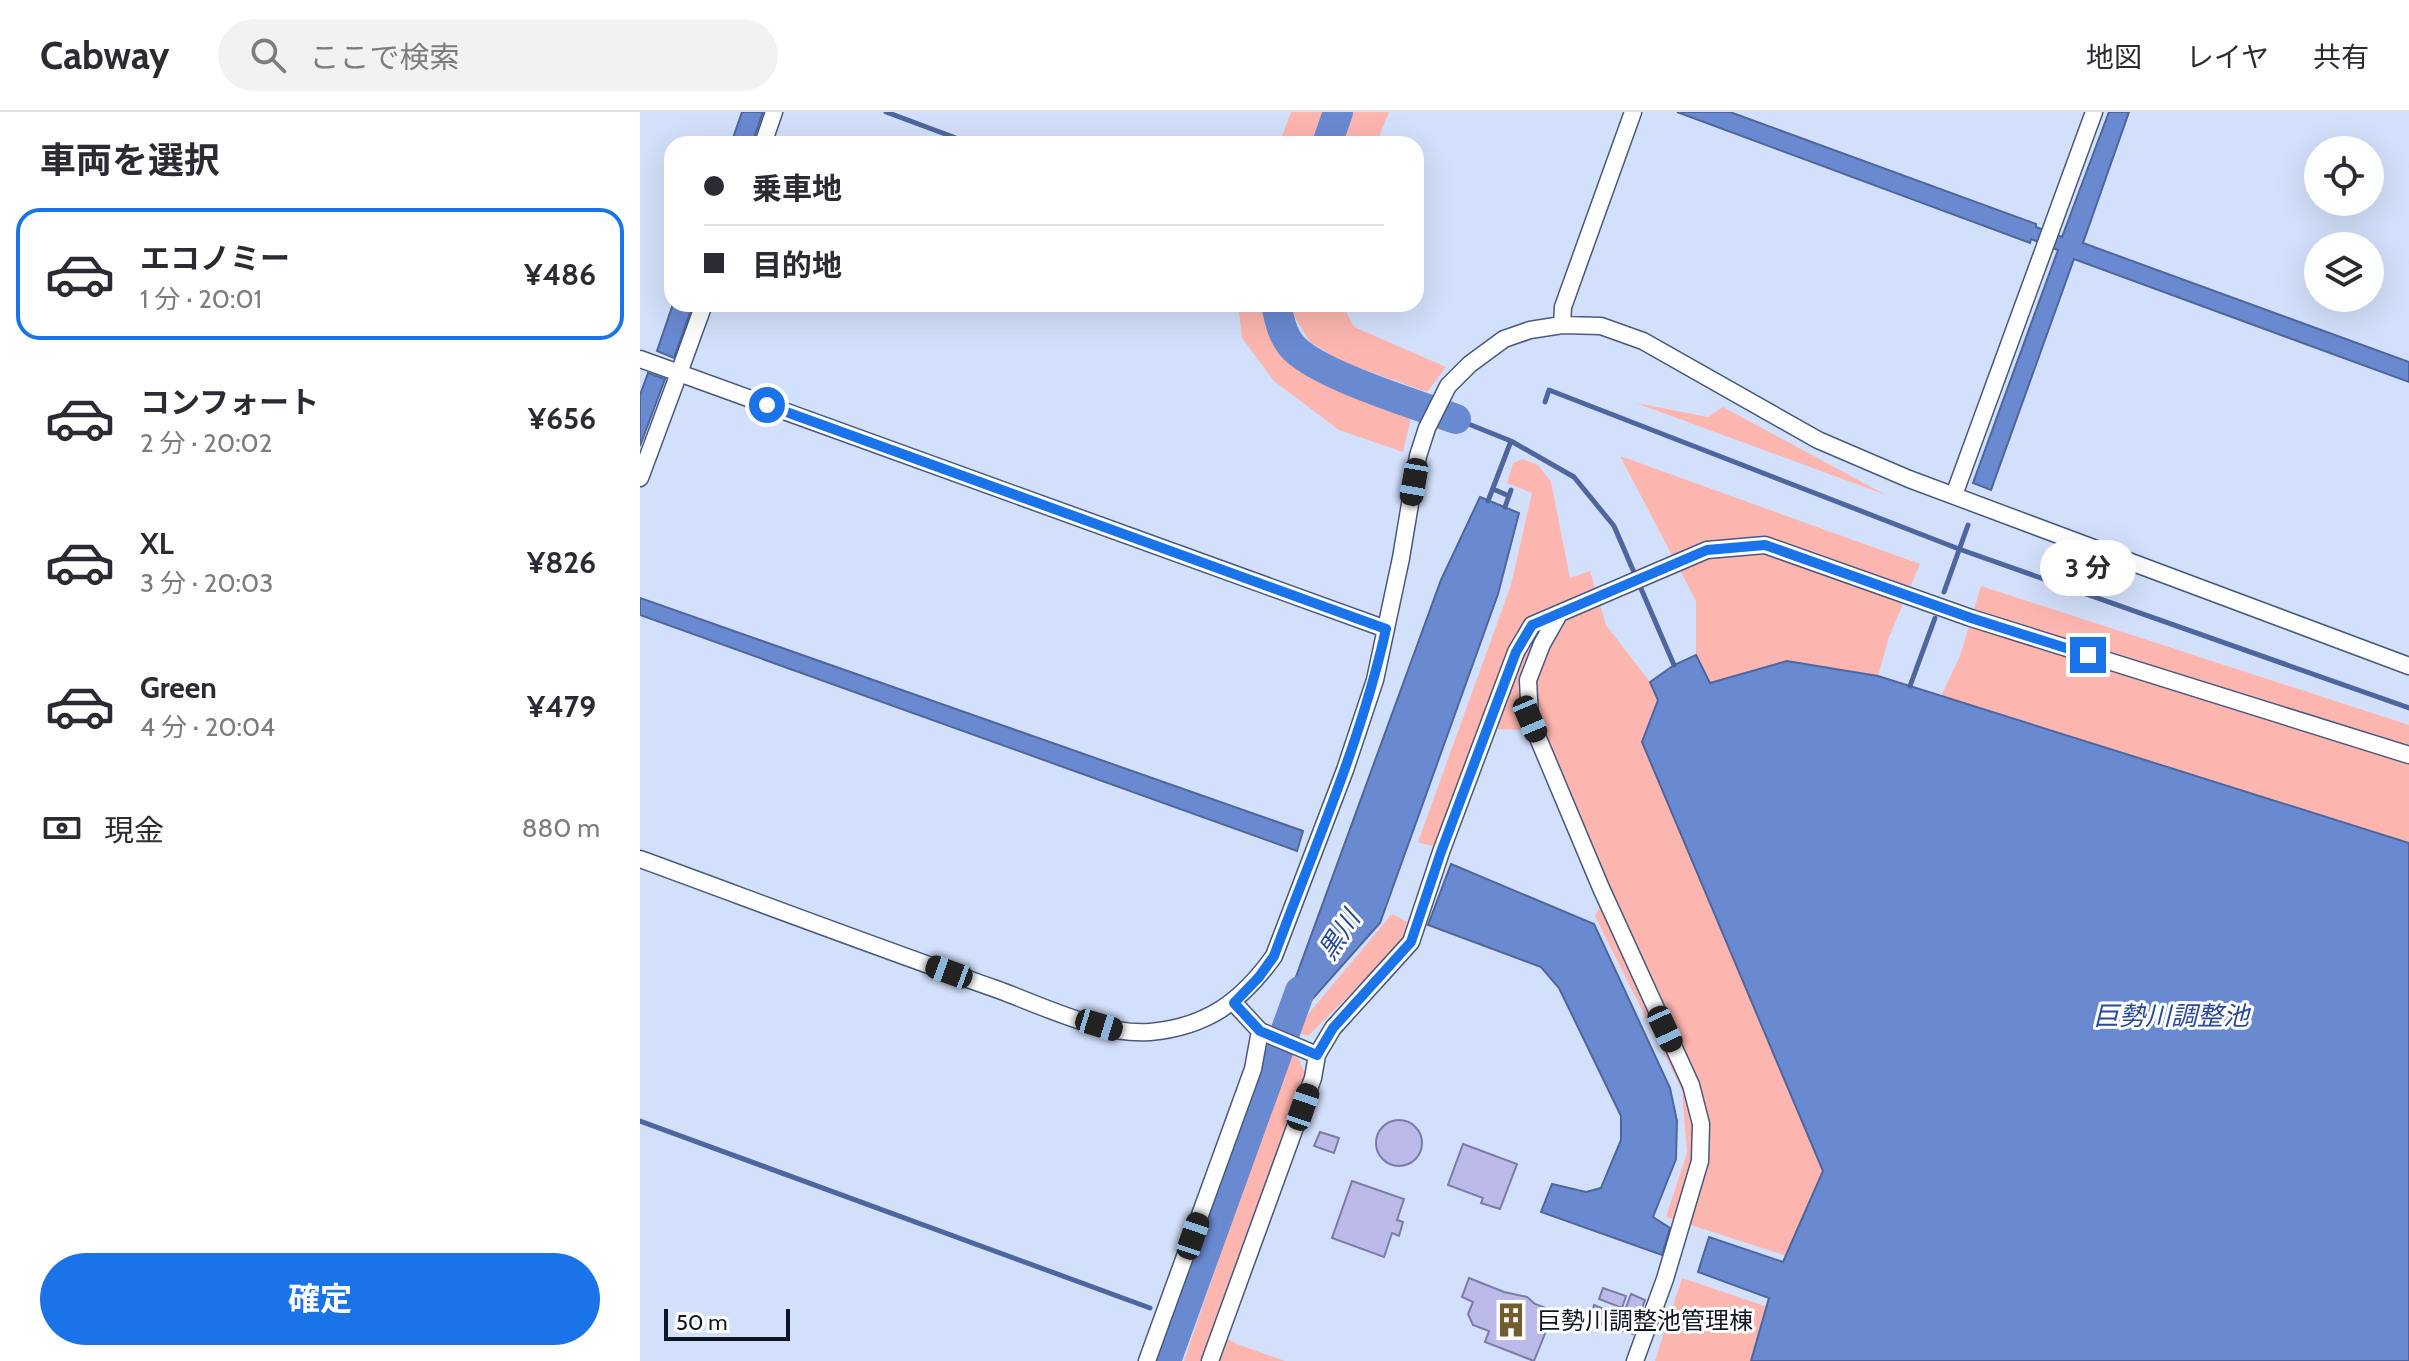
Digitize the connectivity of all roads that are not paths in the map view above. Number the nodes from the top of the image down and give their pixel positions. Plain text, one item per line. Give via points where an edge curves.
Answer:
1 (774, 112) edge
2 (1633, 112) edge
3 (2094, 112) edge
4 (766, 136) edge
5 (701, 312) edge
6 (1562, 325) junction
7 (640, 359) edge
8 (679, 373) junction
9 (640, 478) edge
10 (1954, 495) junction
11 (1559, 614) junction
12 (1386, 629) junction
13 (2409, 666) edge
14 (2409, 755) edge
15 (640, 859) edge
16 (1234, 1003) junction
17 (1260, 1031) junction
18 (1317, 1055) junction
19 (1147, 1361) edge
20 (1210, 1361) edge
21 (1635, 1361) edge

1 - 4 street
2 - 6 street via 1563,307
3 - 10 street
5 - 8 street
6 - 10 street via 1601,326 1643,341 1818,440
6 - 12 street via 1504,339 1448,386 1418,456
7 - 8 street
8 - 9 street
8 - 12 street
10 - 13 street
11 - 14 street via 1707,550 1765,545 1971,618
11 - 18 street via 1532,625 1516,652 1411,942 1333,1028
11 - 21 street via 1528,680 1530,719 1691,1085 1701,1124 1700,1161
12 - 16 street via 1345,770 1274,956
15 - 16 street via 1117,1030 1178,1027
16 - 17 street
17 - 18 street
17 - 19 street via 1253,1069
18 - 20 street via 1248,1279

